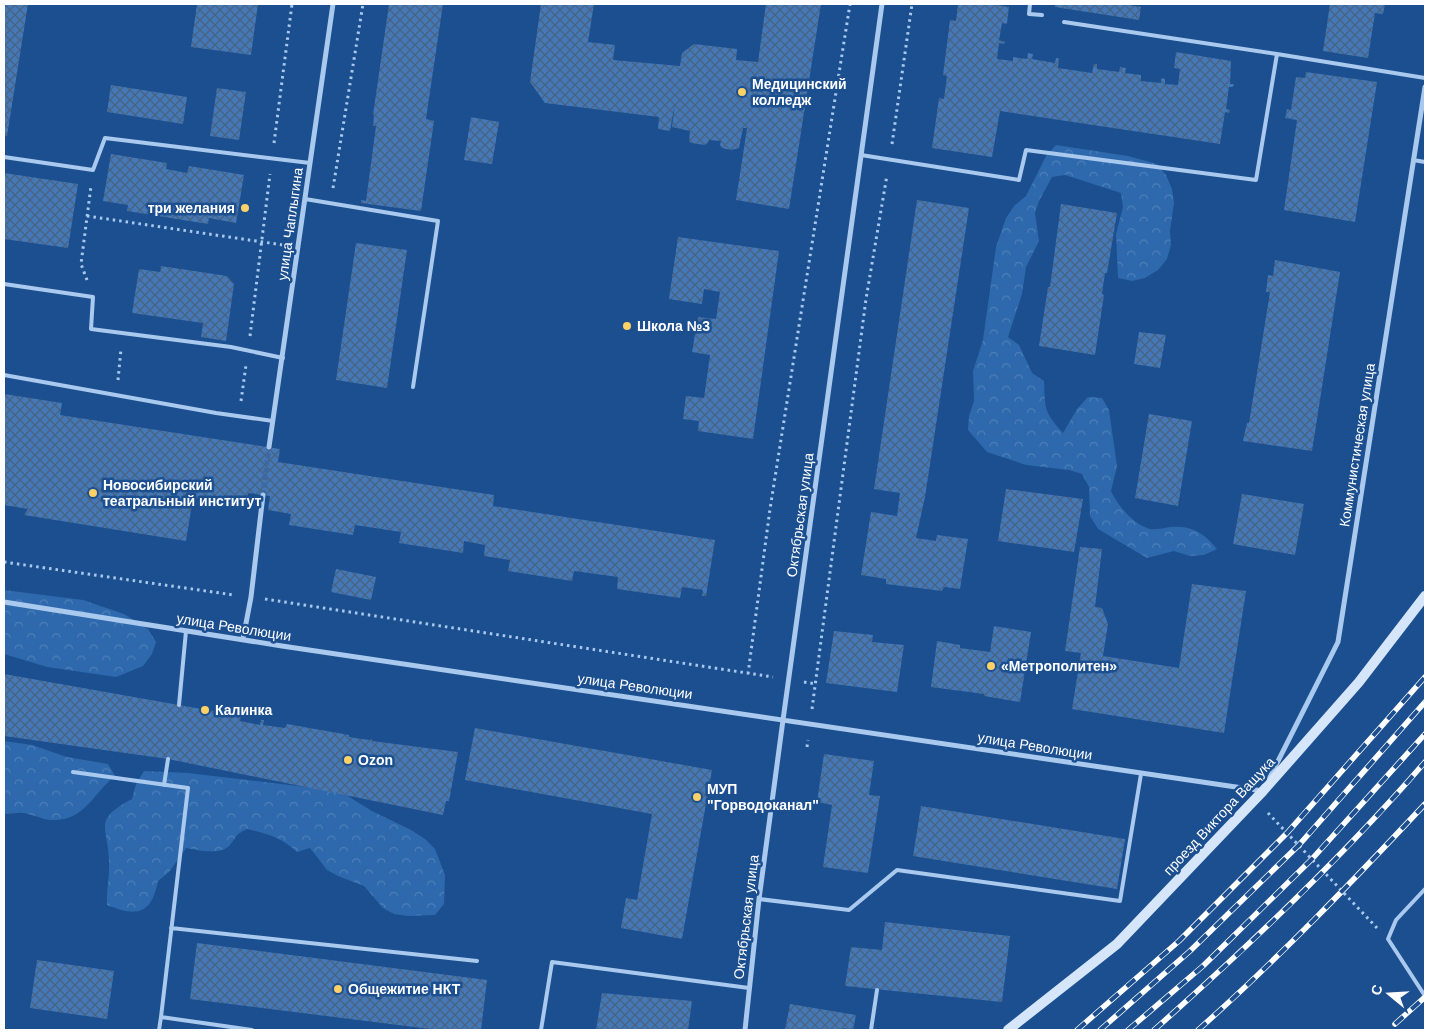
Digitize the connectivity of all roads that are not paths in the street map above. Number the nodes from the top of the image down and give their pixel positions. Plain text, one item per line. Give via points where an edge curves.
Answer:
1 (333, 4) edge
2 (882, 4) edge
3 (1030, 4) edge
4 (1042, 15) dead end
5 (1064, 22) dead end
6 (1277, 54) junction
7 (1425, 78) edge
8 (1425, 87) edge
9 (861, 155) junction
10 (4, 157) edge
11 (1413, 160) junction
12 (310, 162) junction
13 (1425, 162) edge
14 (305, 200) junction
15 (4, 284) edge
16 (283, 358) junction
17 (4, 375) edge
18 (413, 387) dead end
19 (273, 421) junction
20 (269, 447) tunnel mouth
21 (263, 495) tunnel mouth
22 (1425, 596) edge
23 (4, 602) edge
24 (186, 631) junction
25 (242, 639) junction
26 (179, 705) dead end
27 (783, 720) junction
28 (168, 759) dead end
29 (73, 772) dead end
30 (1141, 774) junction
31 (164, 785) junction
32 (1263, 791) junction
33 (1425, 889) edge
34 (759, 899) junction
35 (171, 928) junction
36 (477, 961) dead end
37 (749, 988) junction
38 (876, 990) dead end
39 (1425, 996) edge
40 (161, 1017) junction
41 (159, 1030) edge
42 (252, 1030) edge
43 (542, 1030) edge
44 (745, 1030) edge
45 (871, 1030) edge
46 (1008, 1030) edge

1 - 12 street, улица Чаплыгина
2 - 9 street, Октябрьская улица
3 - 4 lane via 1029,14
5 - 6 lane
6 - 7 lane
6 - 9 lane via 1256,180 1026,150 1019,180
8 - 11 street, Коммунистическая улица
9 - 27 street, Октябрьская улица
10 - 12 lane via 94,170 105,138
11 - 13 lane
11 - 32 street, Коммунистическая улица via 1338,642
12 - 14 street, улица Чаплыгина
14 - 16 street, улица Чаплыгина
14 - 18 lane via 438,221
15 - 16 lane via 93,297 91,329 248,350
16 - 19 street, улица Чаплыгина
17 - 19 lane
19 - 20 street, улица Чаплыгина
21 - 25 street via 251,597
22 - 32 street, проезд Виктора Ващука via 1359,682
23 - 24 street, улица Революции
24 - 25 street, улица Революции
24 - 26 lane
25 - 27 street, улица Революции
27 - 30 street, улица Революции
27 - 34 street, Октябрьская улица
28 - 31 lane
29 - 31 lane
30 - 32 street, улица Революции
30 - 34 lane via 1120,901 897,870 849,910
31 - 35 lane via 188,788
32 - 46 street, проезд Виктора Ващука via 1117,944
33 - 39 lane via 1396,920 1388,939
34 - 37 street, Октябрьская улица
35 - 36 lane
35 - 40 lane
37 - 43 lane via 552,962
37 - 44 street, Октябрьская улица
38 - 45 lane
40 - 41 lane
40 - 42 lane

